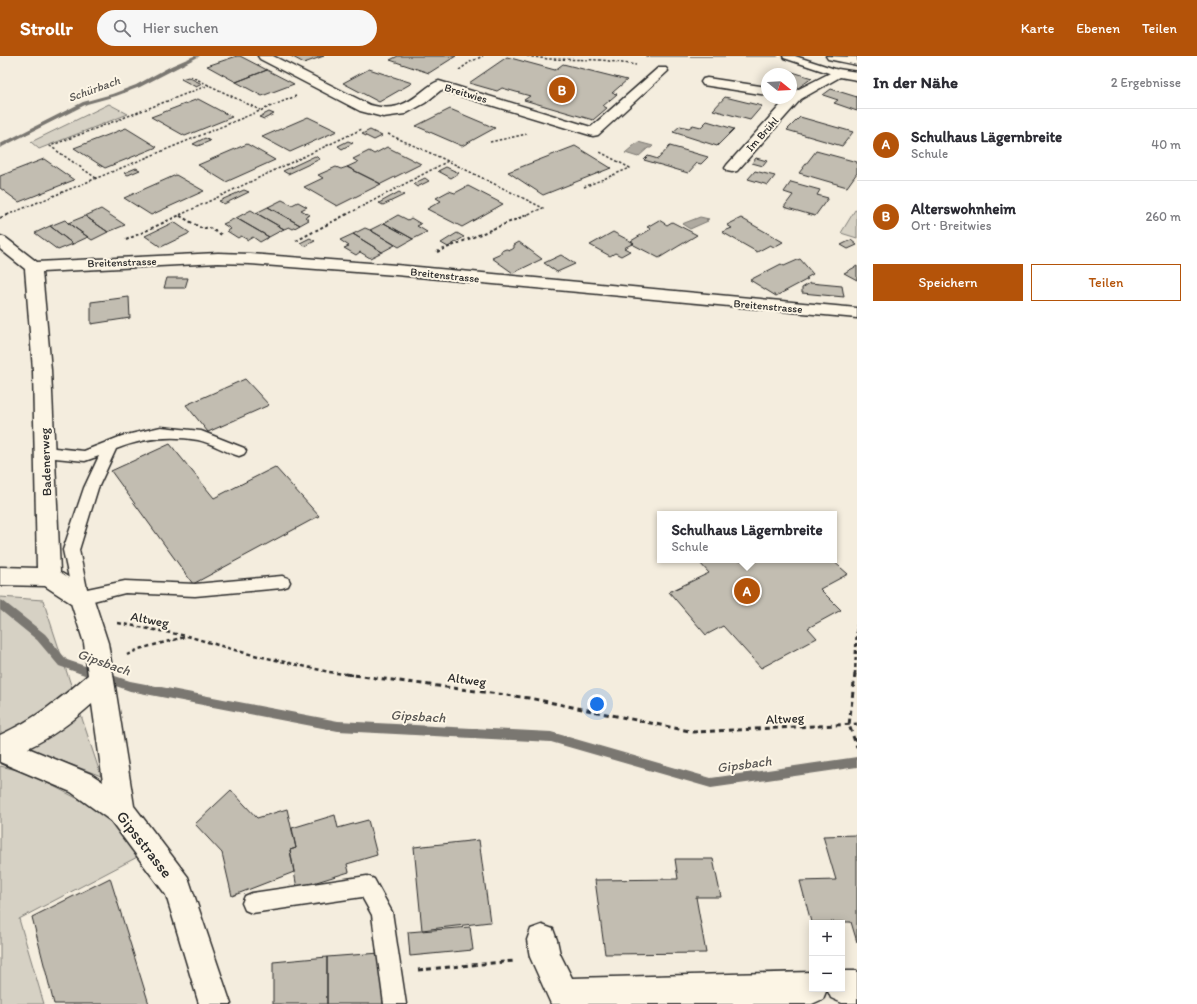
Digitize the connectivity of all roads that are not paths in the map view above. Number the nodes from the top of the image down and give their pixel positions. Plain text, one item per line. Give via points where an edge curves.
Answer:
1 (264, 56) edge
2 (787, 56) edge
3 (832, 56) edge
4 (857, 62) edge
5 (662, 71) road end
6 (838, 73) junction
7 (857, 76) edge
8 (707, 82) dead end
9 (761, 90) edge
10 (797, 94) edge
11 (787, 104) edge
12 (732, 168) dead end
13 (0, 241) edge
14 (0, 260) edge
15 (29, 263) junction
16 (857, 313) edge
17 (111, 445) junction
18 (239, 451) dead end
19 (45, 452) junction
20 (0, 576) edge
21 (49, 577) junction
22 (282, 582) dead end
23 (84, 607) junction
24 (101, 674) junction
25 (0, 749) edge
26 (121, 811) junction
27 (252, 903) dead end
28 (544, 949) road end
29 (845, 987) edge
30 (857, 987) edge
31 (809, 988) edge
32 (214, 1004) edge
33 (395, 1004) edge

1 - 5 street, Breitwies via 365,108 383,113 400,111 439,85 593,132
2 - 6 lane
3 - 4 street
6 - 7 street
6 - 10 street, Im Brühl
8 - 9 street
11 - 12 street, Im Brühl
13 - 15 street
14 - 15 street, Breitenstrasse
15 - 16 street, Breitenstrasse via 218,258 265,260
15 - 19 street, Badenerweg via 42,370
17 - 18 lane via 161,432 201,436
17 - 19 lane via 85,456
17 - 23 lane via 91,488 71,550
19 - 21 street, Badenerweg
20 - 21 street
21 - 23 street
22 - 23 lane via 195,590 125,587
23 - 24 street via 96,643
24 - 25 street via 66,710 32,733
24 - 26 street
25 - 26 street, Gipsstrasse via 81,783
26 - 32 street, Gipsstrasse via 178,887
27 - 33 lane via 367,886 382,912
28 - 31 street via 563,994
29 - 30 street

